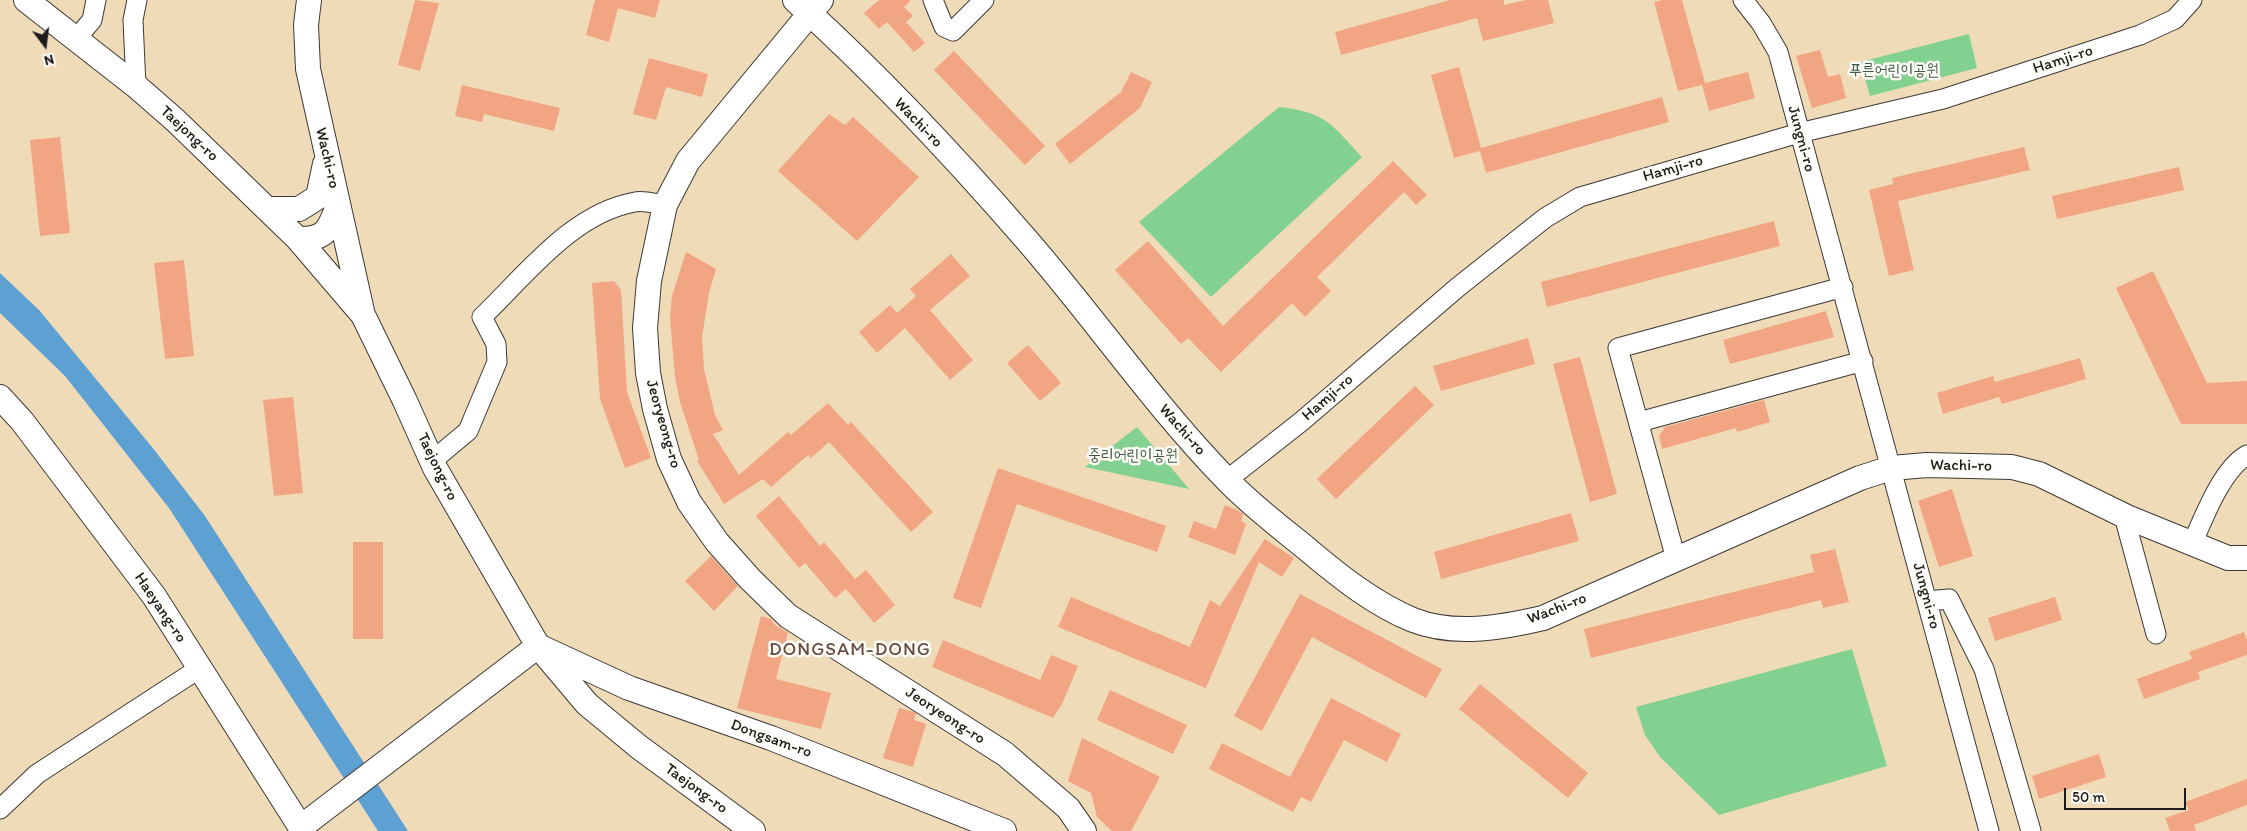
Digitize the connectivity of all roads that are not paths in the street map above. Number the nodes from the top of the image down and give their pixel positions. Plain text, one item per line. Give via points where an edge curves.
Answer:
1 (26, 0) edge
2 (96, 0) edge
3 (137, 0) edge
4 (309, 0) edge
5 (933, 0) edge
6 (984, 0) edge
7 (1743, 0) edge
8 (2192, 0) edge
9 (809, 5) edge
10 (76, 39) junction
11 (136, 86) junction
12 (1799, 133) junction
13 (327, 158) junction
14 (665, 205) junction
15 (338, 206) junction
16 (267, 209) junction
17 (298, 239) junction
18 (1843, 287) junction
19 (362, 315) junction
20 (1863, 361) junction
21 (0, 397) edge
22 (1639, 422) junction
23 (2247, 455) edge
24 (432, 461) junction
25 (1891, 468) junction
26 (1227, 480) junction
27 (2124, 516) junction
28 (2192, 544) junction
29 (2247, 558) edge
30 (1676, 559) junction
31 (1927, 600) junction
32 (2156, 634) dead end
33 (538, 646) junction
34 (200, 668) junction
35 (37, 774) junction
36 (0, 796) edge
37 (0, 809) edge
38 (302, 829) edge
39 (753, 831) edge
40 (1004, 831) edge
41 (1084, 831) edge
42 (1989, 831) edge
43 (2032, 831) edge

1 - 10 main road, Taejong-ro
2 - 10 street via 92,20
3 - 11 street via 133,20
4 - 13 main road, Wachi-ro via 306,25 308,68
5 - 6 street via 944,27 952,31
7 - 12 street, Jungni-ro via 1778,52
8 - 12 street, Hamji-ro via 2175,19 2140,34 1943,99
9 - 14 main road, Jeoryeong-ro via 688,161
9 - 26 main road, Wachi-ro via 1025,238 1166,412
10 - 11 main road, Taejong-ro
11 - 16 main road, Taejong-ro
12 - 18 street, Jungni-ro
12 - 26 street, Hamji-ro via 1607,188 1566,205 1458,287 1302,421
13 - 15 main road, Wachi-ro
13 - 16 main road via 318,197 299,209
14 - 24 street via 637,201 598,215 536,262 482,317 496,344 497,362 468,431
14 - 41 main road, Jeoryeong-ro via 649,281 645,328 655,409 669,459 689,502 717,542 788,616 1005,754 1068,808
15 - 17 main road via 330,228 314,239
15 - 19 main road, Wachi-ro
16 - 17 main road, Taejong-ro
17 - 19 main road, Taejong-ro
18 - 20 street, Jungni-ro
18 - 22 street via 1618,348
19 - 24 main road, Taejong-ro
20 - 22 street
20 - 25 street, Jungni-ro
21 - 34 main road, Haeyang-ro via 22,421 154,596
22 - 30 street
23 - 28 street via 2236,461
24 - 33 main road, Taejong-ro
25 - 27 main road, Wachi-ro via 1926,465 2012,467 2039,474
25 - 30 main road, Wachi-ro via 1860,478
25 - 31 street, Jungni-ro
26 - 30 main road, Wachi-ro via 1336,573 1367,595 1410,619 1430,626 1484,628 1543,618
27 - 28 main road, Wachi-ro
27 - 32 street
28 - 29 main road, Wachi-ro via 2228,558
31 - 42 street, Jungni-ro
31 - 43 street via 1949,599 1984,669
33 - 38 main road
33 - 39 main road, Taejong-ro via 587,704 638,747
33 - 40 main road, Dongsam-ro via 659,700 771,738
34 - 35 street
34 - 38 main road, Haeyang-ro
35 - 36 street
35 - 37 street

